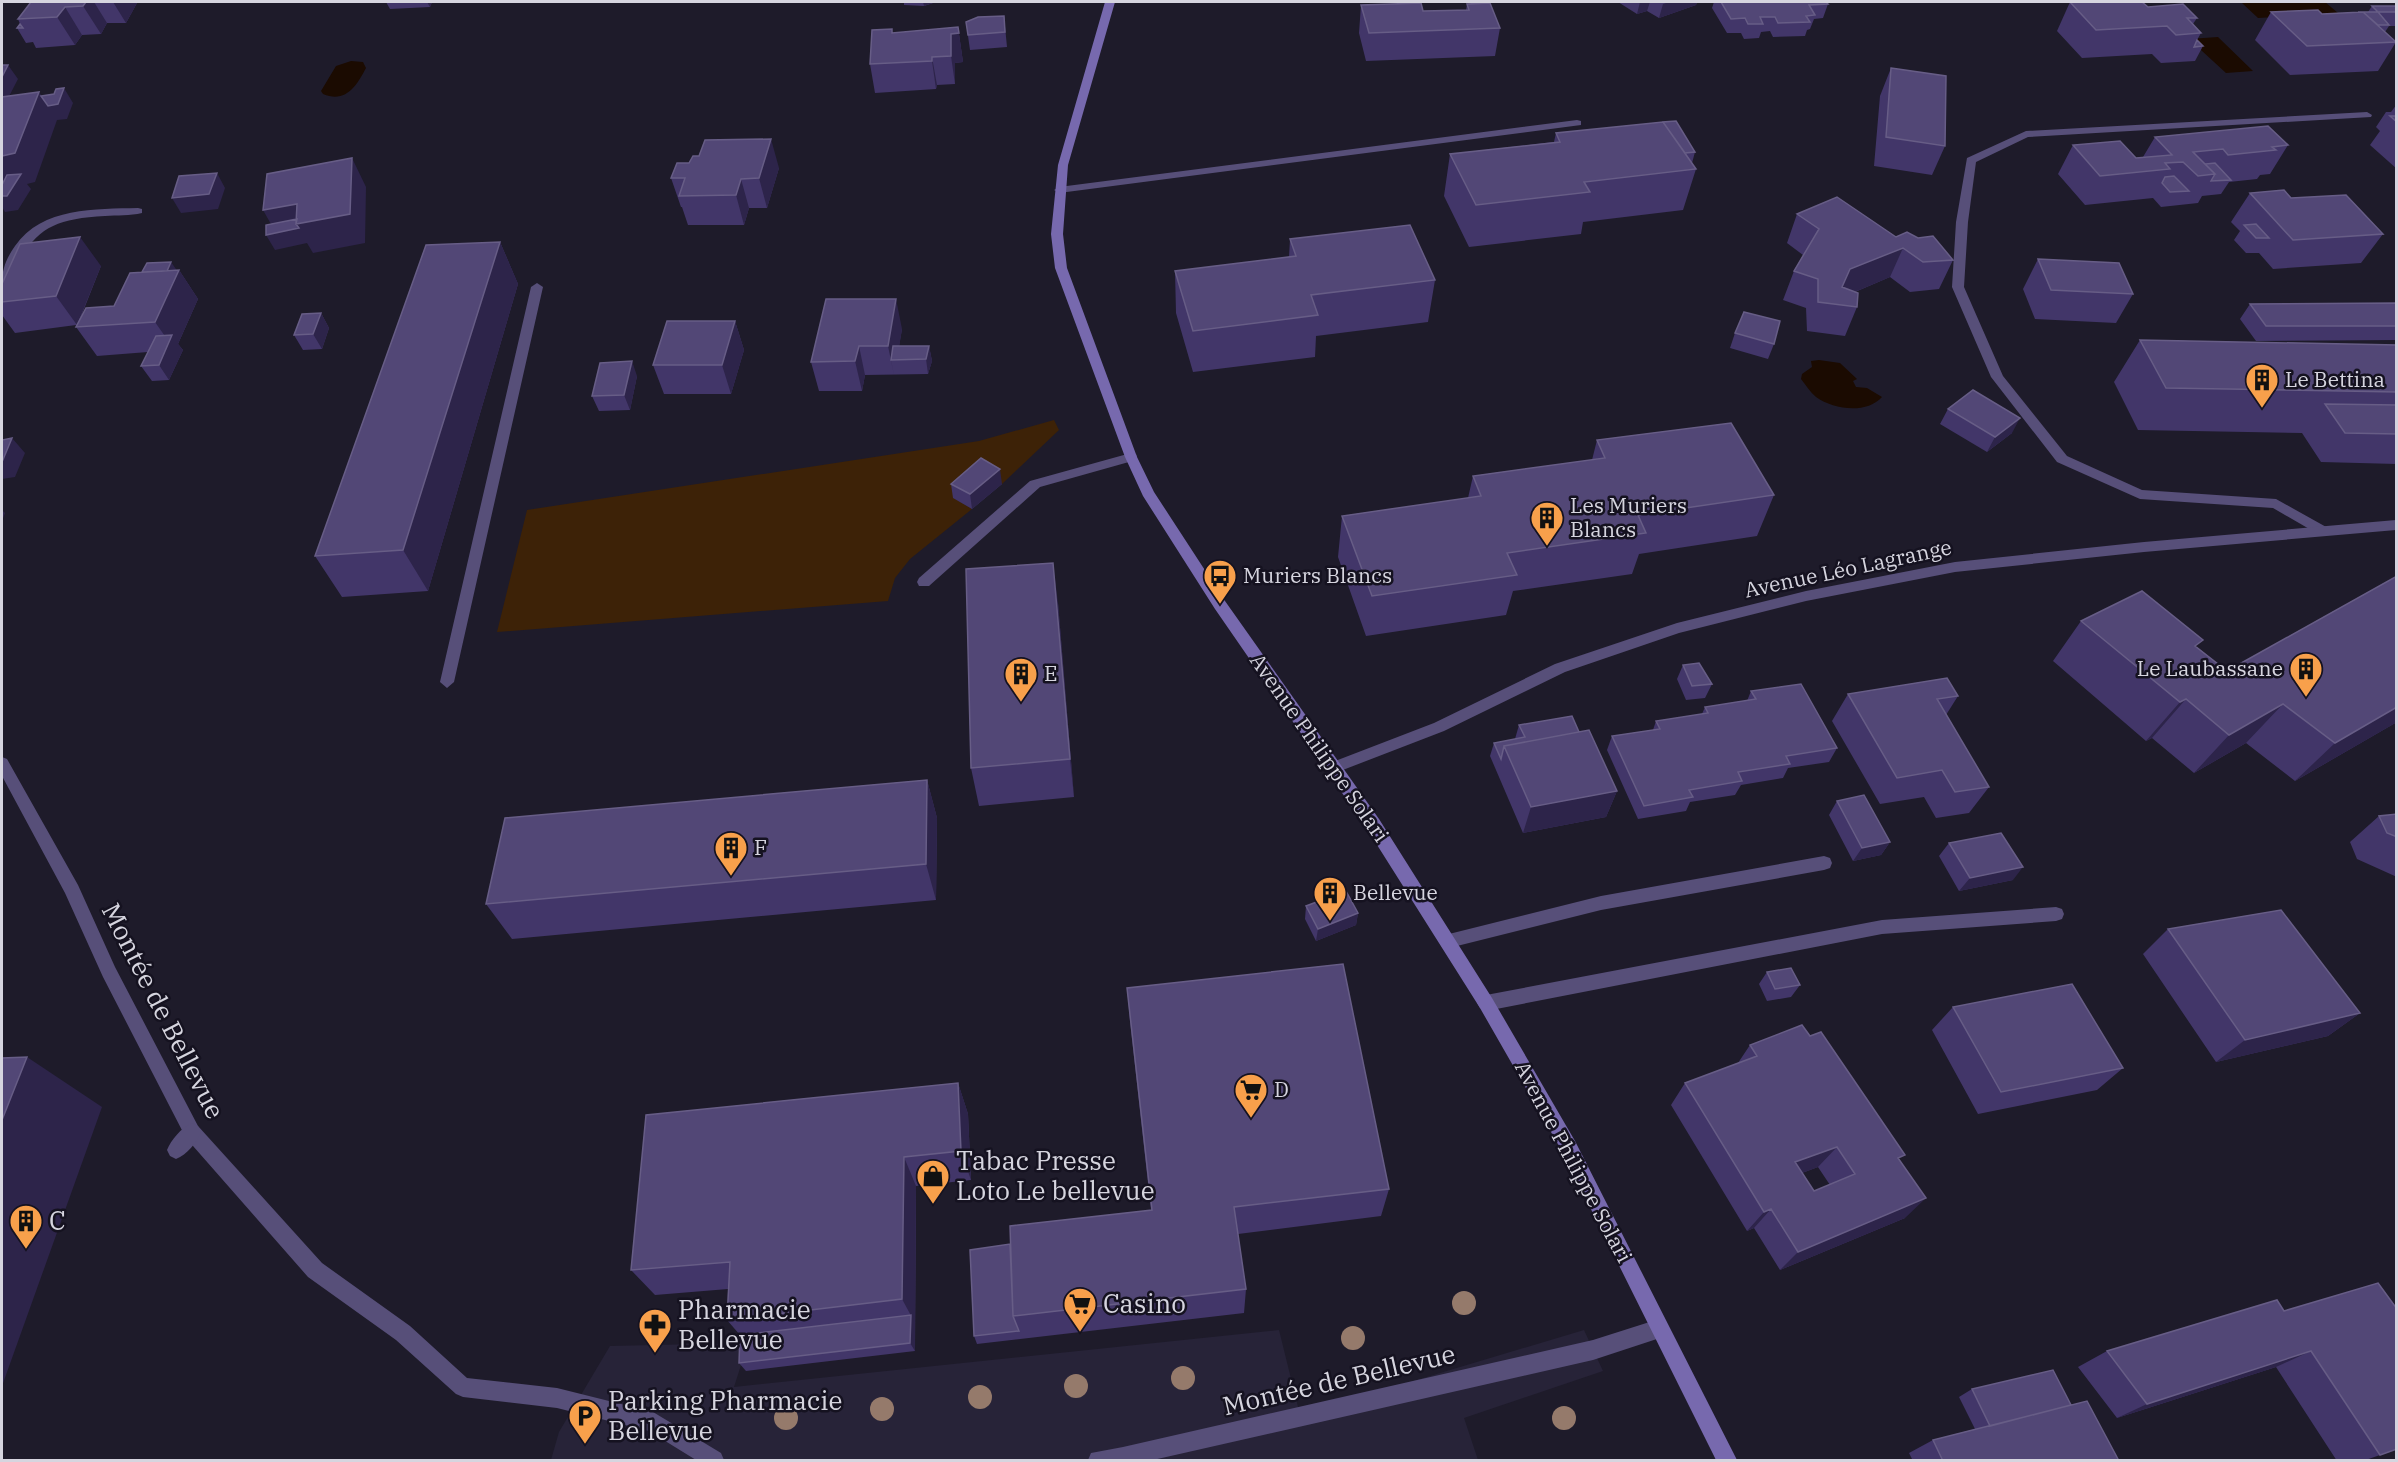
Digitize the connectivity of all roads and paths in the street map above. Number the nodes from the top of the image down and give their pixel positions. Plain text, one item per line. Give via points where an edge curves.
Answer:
1 (1110, 2) edge
2 (2367, 115) dead end
3 (1577, 123) dead end
4 (1059, 190) junction
5 (138, 211) dead end
6 (2, 281) edge
7 (537, 287) dead end
8 (1131, 457) junction
9 (2397, 525) edge
10 (2323, 531) junction
11 (924, 582) dead end
12 (447, 682) dead end
13 (2, 764) edge
14 (1335, 767) junction
15 (1824, 863) dead end
16 (2056, 914) dead end
17 (1449, 941) junction
18 (1486, 1003) junction
19 (192, 1132) junction
20 (176, 1150) dead end
21 (1659, 1329) junction
22 (714, 1461) edge
23 (1098, 1461) edge
24 (1727, 1461) edge

1 - 4 main road, Avenue Philippe Solari
2 - 10 street via 2026,134 1971,160 1962,222 1958,287 1962,297 1996,377 2062,459 2140,494 2276,504
3 - 4 street
4 - 8 main road, Avenue Philippe Solari via 1057,234 1061,268
5 - 6 street via 54,221 25,240
7 - 12 street
8 - 11 street via 1035,484
8 - 14 main road, Avenue Philippe Solari via 1148,493 1220,605
9 - 10 street, Avenue Léo Lagrange
10 - 14 street, Avenue Léo Lagrange via 1955,567 1806,596 1677,628 1560,668 1439,727
13 - 19 street, Montée de Bellevue via 72,890 109,972
14 - 17 main road, Avenue Philippe Solari
15 - 17 street via 1601,903
16 - 18 street via 1882,927
17 - 18 main road, Avenue Philippe Solari
18 - 21 main road, Avenue Philippe Solari via 1569,1147
19 - 20 street
19 - 22 street, Montée de Bellevue via 315,1270 403,1333 463,1387 557,1398 654,1422
21 - 23 street, Montée de Bellevue via 1593,1350
21 - 24 main road, Avenue Philippe Solari

